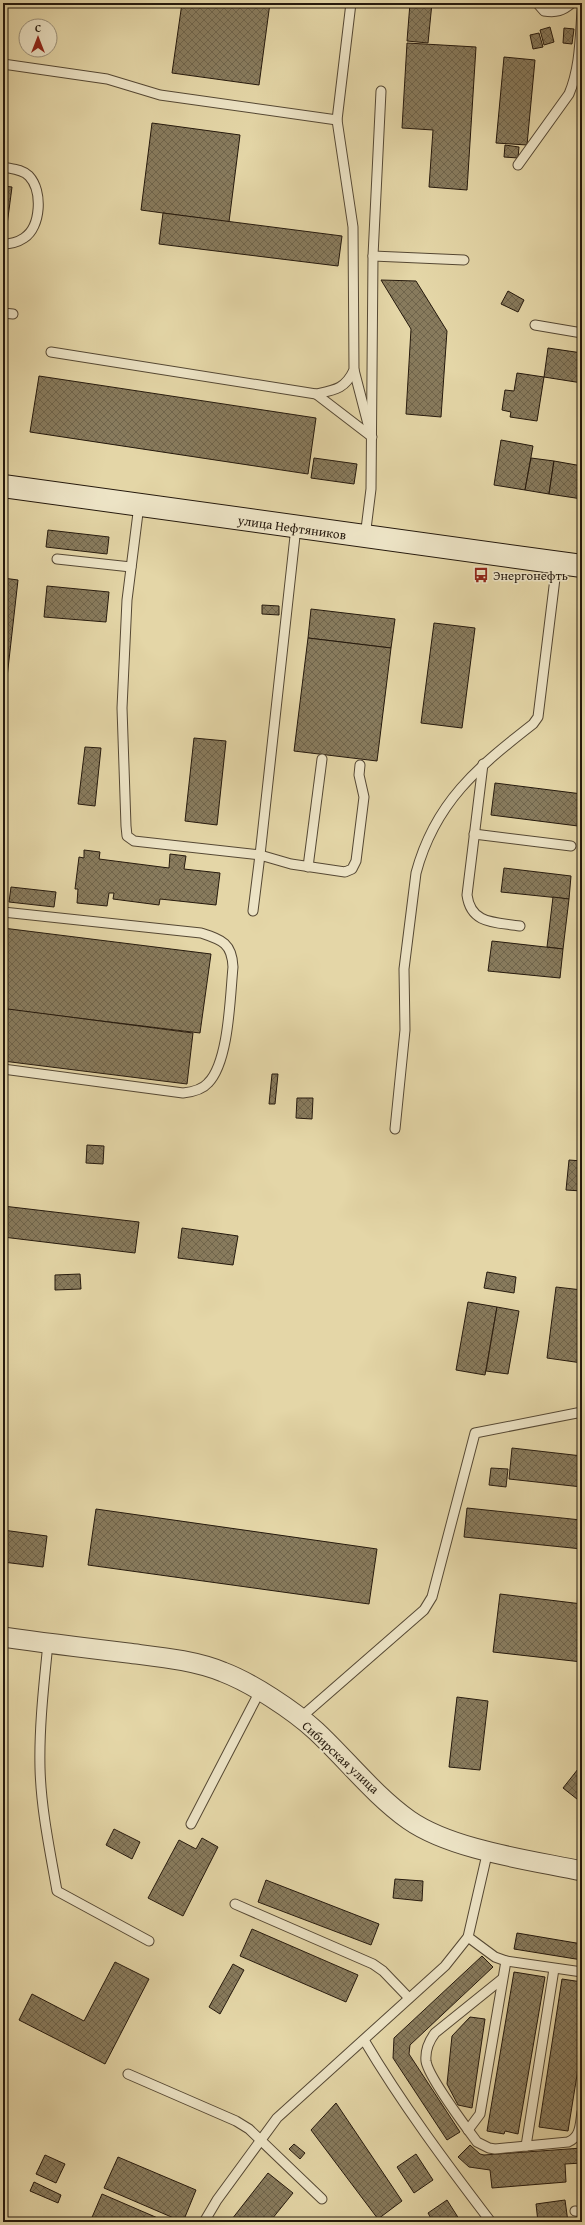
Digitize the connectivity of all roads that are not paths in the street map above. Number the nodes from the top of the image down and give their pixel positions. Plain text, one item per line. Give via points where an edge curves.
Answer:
1 (351, 3) edge
2 (537, 3) edge
3 (572, 3) edge
4 (582, 11) edge
5 (3, 64) edge
6 (381, 91) dead end
7 (337, 120) junction
8 (518, 165) dead end
9 (3, 168) edge
10 (3, 244) edge
11 (373, 256) junction
12 (464, 260) dead end
13 (3, 312) edge
14 (13, 314) dead end
15 (535, 325) dead end
16 (582, 333) edge
17 (51, 352) dead end
18 (354, 370) junction
19 (316, 394) junction
20 (372, 437) junction
21 (3, 486) edge
22 (139, 505) junction
23 (296, 527) junction
24 (365, 537) junction
25 (57, 559) dead end
26 (558, 562) junction
27 (582, 566) edge
28 (131, 567) junction
29 (322, 759) dead end
30 (483, 764) junction
31 (360, 765) dead end
32 (474, 834) junction
33 (571, 846) dead end
34 (260, 855) junction
35 (308, 867) junction
36 (253, 911) dead end
37 (3, 912) edge
38 (520, 926) dead end
39 (3, 1069) edge
40 (395, 1129) dead end
41 (582, 1412) edge
42 (3, 1637) edge
43 (48, 1643) junction
44 (260, 1692) junction
45 (300, 1719) junction
46 (191, 1824) dead end
47 (488, 1850) junction
48 (582, 1869) edge
49 (235, 1904) dead end
50 (468, 1937) junction
51 (149, 1941) dead end
52 (506, 1961) junction
53 (554, 1969) junction
54 (582, 1972) edge
55 (502, 1979) junction
56 (409, 1998) junction
57 (364, 2040) junction
58 (128, 2074) dead end
59 (582, 2112) edge
60 (468, 2130) junction
61 (260, 2140) junction
62 (526, 2146) junction
63 (322, 2199) dead end
64 (204, 2222) edge
65 (491, 2222) edge

1 - 7 lane
2 - 3 lane via 544,11 550,12 564,10
4 - 8 lane via 578,68 574,82 569,94
5 - 7 lane via 107,78 160,95
6 - 11 lane
7 - 18 lane via 354,227
9 - 10 lane via 19,170 29,176 35,186 38,200 32,230 24,238
11 - 12 lane
11 - 20 lane
13 - 14 lane
15 - 16 lane
17 - 19 lane
18 - 19 lane via 348,383 332,391
18 - 20 lane
19 - 20 lane
20 - 24 lane via 371,489
21 - 22 street, улица Нефтяников
22 - 23 street, улица Нефтяников
22 - 28 lane
23 - 24 street, улица Нефтяников
23 - 34 lane
24 - 26 street, улица Нефтяников
25 - 28 lane
26 - 27 street, улица Нефтяников
26 - 30 lane via 538,717 533,724
28 - 34 lane via 122,708 127,836 134,841
29 - 35 lane
30 - 32 lane
30 - 40 lane via 466,781 439,818 428,839 416,873 404,969 405,1030
31 - 35 lane via 359,775 364,797 356,861 352,869 345,872
32 - 33 lane
32 - 38 lane via 468,906 482,920
34 - 35 lane
34 - 36 lane
37 - 39 lane via 201,933 227,945 233,957 233,967 221,1060 208,1083 195,1091 183,1094
41 - 45 lane via 475,1432 432,1597 424,1610
42 - 43 street, Сибирская улица
43 - 44 street, Сибирская улица via 190,1663 222,1671
43 - 51 lane via 40,1726 40,1768 44,1812 57,1891
44 - 45 street, Сибирская улица
44 - 46 lane
45 - 47 street, Сибирская улица via 410,1820 451,1840
47 - 48 street, Сибирская улица
47 - 50 lane
49 - 56 lane via 373,1964
50 - 52 lane via 495,1957
50 - 56 lane via 445,1966
52 - 53 lane
52 - 55 lane
53 - 54 lane
53 - 62 lane
55 - 60 lane via 480,2114
55 - 60 lane via 435,2033 426,2051 429,2070
56 - 57 lane
57 - 61 lane via 292,2102
57 - 65 lane via 391,2086 437,2152
58 - 61 lane via 236,2121
59 - 62 lane via 580,2130 574,2140
60 - 62 lane via 477,2142 489,2148
61 - 63 lane
61 - 64 lane

